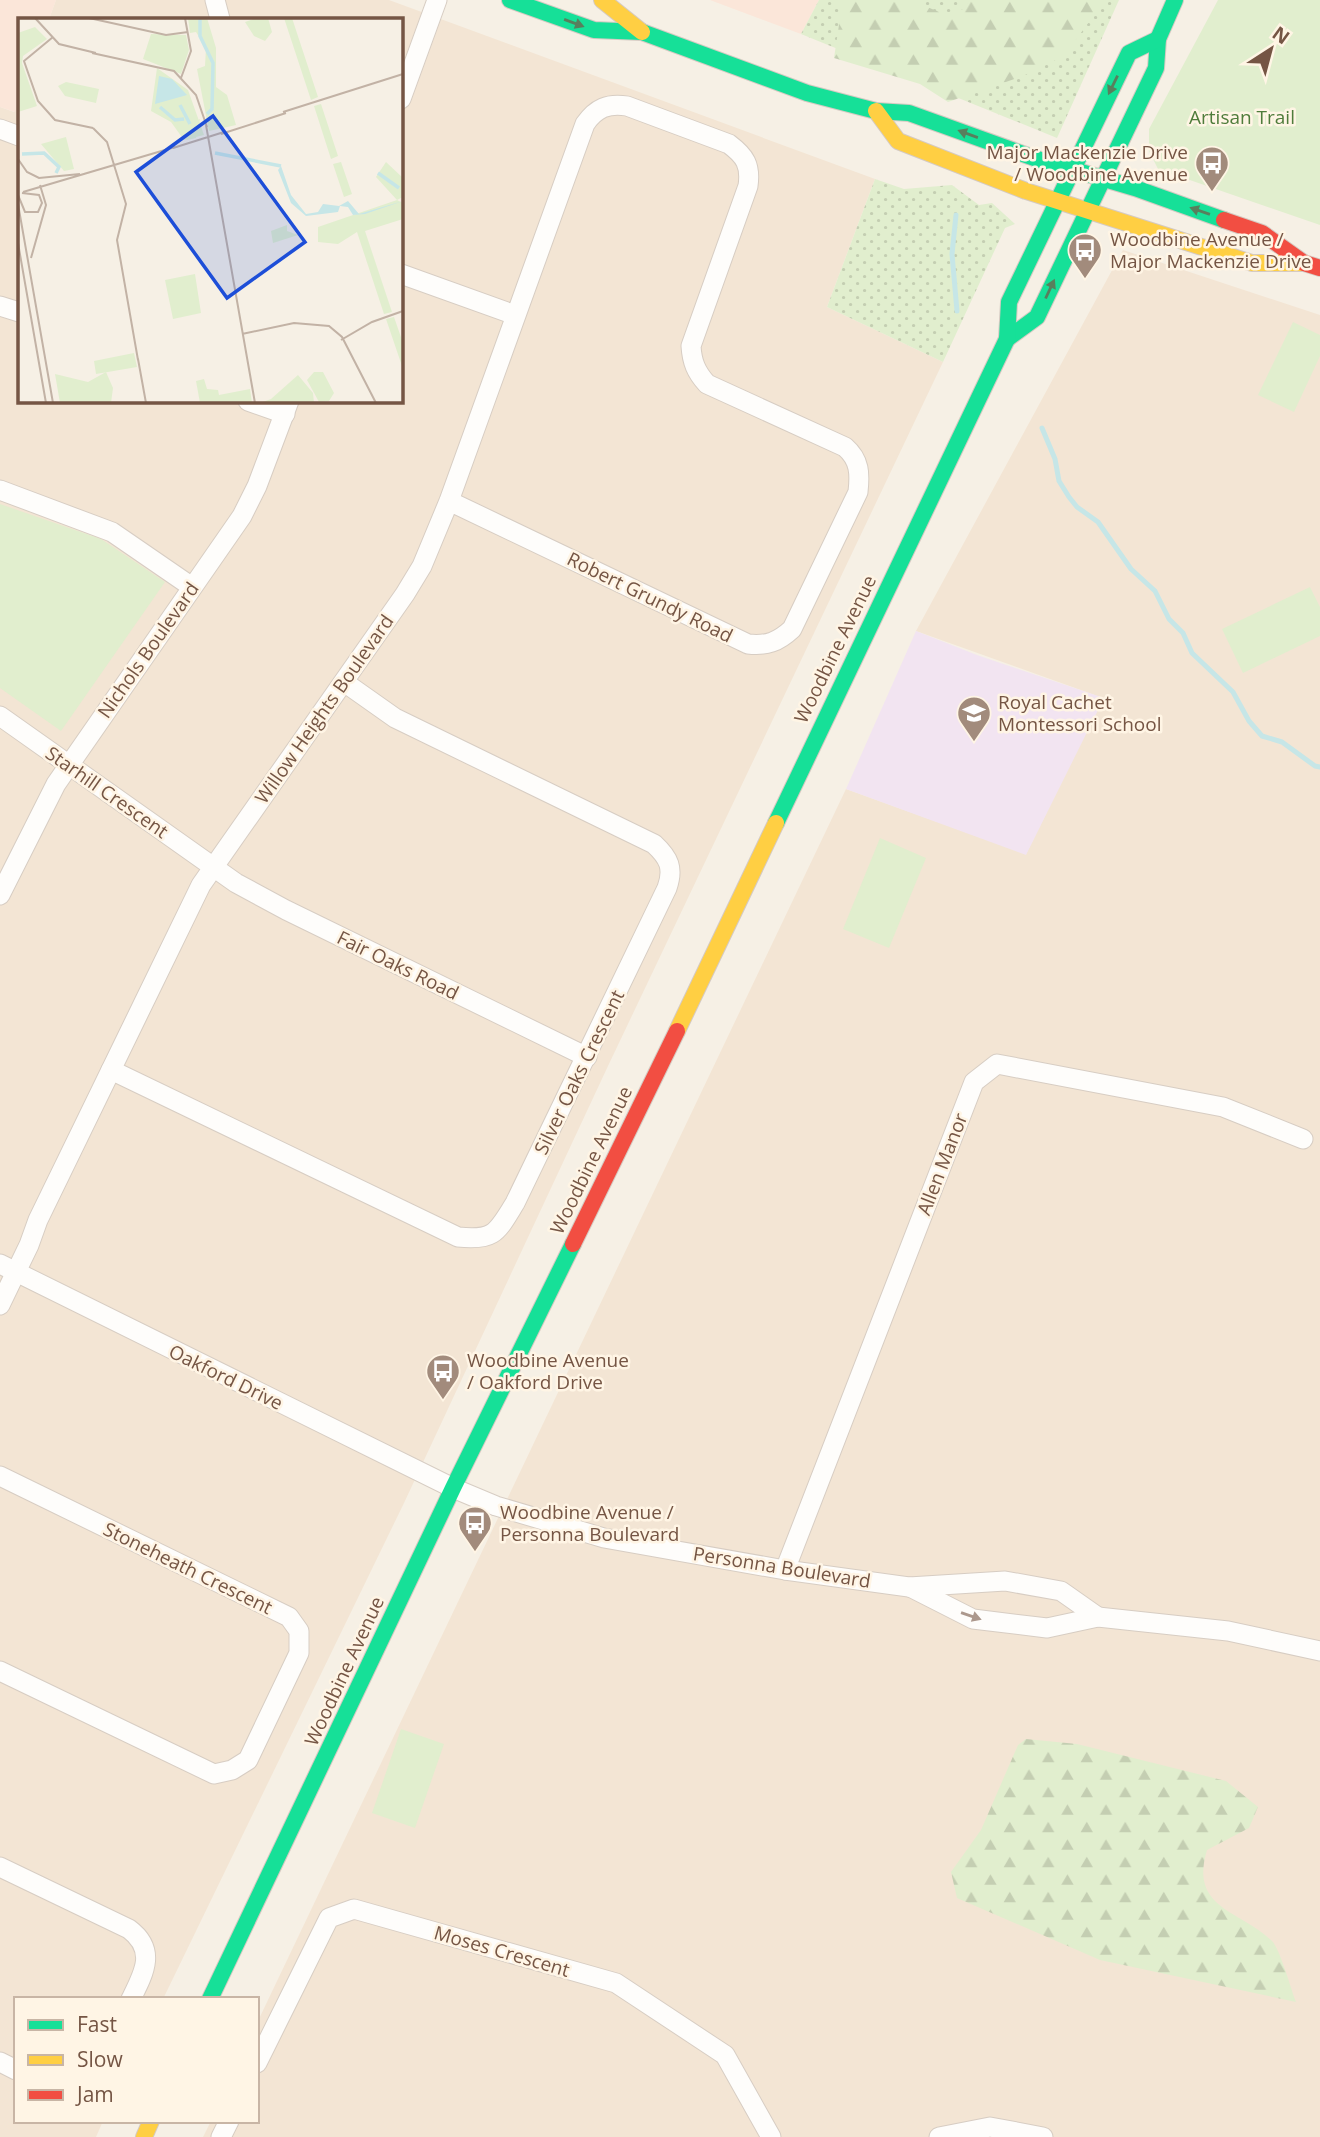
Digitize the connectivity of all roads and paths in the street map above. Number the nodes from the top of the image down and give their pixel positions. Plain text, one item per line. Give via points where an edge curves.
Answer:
1 (215, 0) edge
2 (437, 0) edge
3 (510, 0) edge
4 (603, 0) edge
5 (1175, 0) edge
6 (220, 18) edge
7 (642, 32) junction
8 (1158, 39) junction
9 (402, 96) edge
10 (615, 104) joint
11 (876, 111) junction
12 (0, 129) edge
13 (18, 136) edge
14 (1072, 170) junction
15 (1103, 179) junction
16 (1058, 201) junction
17 (1087, 211) junction
18 (1312, 266) edge
19 (402, 274) edge
20 (0, 306) edge
21 (18, 312) edge
22 (515, 315) junction
23 (1007, 339) junction
24 (254, 402) edge
25 (287, 407) edge
26 (0, 490) edge
27 (449, 501) junction
28 (192, 587) junction
29 (344, 682) junction
30 (0, 716) edge
31 (69, 765) junction
32 (213, 867) junction
33 (0, 895) edge
34 (587, 1057) junction
35 (111, 1070) junction
36 (1303, 1139) dead end
37 (8, 1268) edge
38 (0, 1305) edge
39 (0, 1476) edge
40 (453, 1488) junction
41 (785, 1570) junction
42 (909, 1587) junction
43 (1098, 1617) junction
44 (1320, 1651) edge
45 (0, 1671) edge
46 (0, 1867) edge
47 (132, 1997) edge
48 (211, 1997) edge
49 (259, 2059) edge
50 (771, 2137) edge
51 (939, 2137) edge
52 (1043, 2137) edge

1 - 6 street
2 - 9 street
3 -> 7 main road via 594,30
4 - 7 main road
5 - 8 main road, Woodbine Avenue
7 - 11 main road via 807,93
8 -> 14 main road, Woodbine Avenue via 1129,53
8 - 15 main road, Woodbine Avenue via 1156,68
10 - 22 street, Willow Heights Boulevard via 592,114 585,124
10 - 27 street, Robert Grundy Road via 729,144 747,162 748,186 694,333 692,359 707,384 845,447 858,463 858,492 792,629 781,639 759,645 748,644
14 -> 11 main road via 909,113
11 - 16 main road via 898,141
12 - 13 street
14 - 15 main road
14 - 16 main road, Woodbine Avenue
15 - 17 main road, Woodbine Avenue
18 -> 15 main road via 1262,233
16 - 17 main road
16 - 23 main road, Woodbine Avenue via 1009,302
17 - 18 main road via 1252,263
23 -> 17 main road, Woodbine Avenue via 1037,317
19 - 22 street
20 - 21 street
22 - 27 street, Willow Heights Boulevard
23 - 40 main road, Woodbine Avenue via 657,1073
24 - 25 street
25 - 28 street, Nichols Boulevard via 249,503
26 - 28 street via 112,532
27 - 29 street, Willow Heights Boulevard via 413,582
28 - 31 street, Nichols Boulevard
29 - 32 street, Willow Heights Boulevard
29 - 34 street, Silver Oaks Crescent via 418,729 654,844 670,864 667,888
30 - 31 street, Starhill Crescent
31 - 32 street, Starhill Crescent
31 - 33 street, Nichols Boulevard via 40,812
32 - 34 street, Fair Oaks Road via 274,904
32 - 35 street, Willow Heights Boulevard
34 - 35 street, Silver Oaks Crescent via 515,1203 492,1235 477,1239 458,1237
35 - 37 street, Willow Heights Boulevard via 38,1220
36 - 41 street, Allen Manor via 1223,1107 997,1064 974,1082
37 - 38 street, Willow Heights Boulevard
37 - 40 street, Oakford Drive
39 - 45 street, Stoneheath Crescent via 289,1617 299,1631 299,1653 248,1760 214,1774
40 - 41 street, Personna Boulevard via 496,1506 604,1538
40 - 48 main road, Woodbine Avenue
41 - 42 street, Personna Boulevard
42 -> 43 street, Personna Boulevard via 973,1619 1047,1628
42 - 43 street, Personna Boulevard via 1005,1581 1062,1591
43 - 44 street, Personna Boulevard via 1228,1631
46 - 47 street via 139,1936 146,1959
49 - 50 street, Moses Crescent via 329,1918 354,1909 616,1983 725,2055
51 - 52 street via 990,2127

